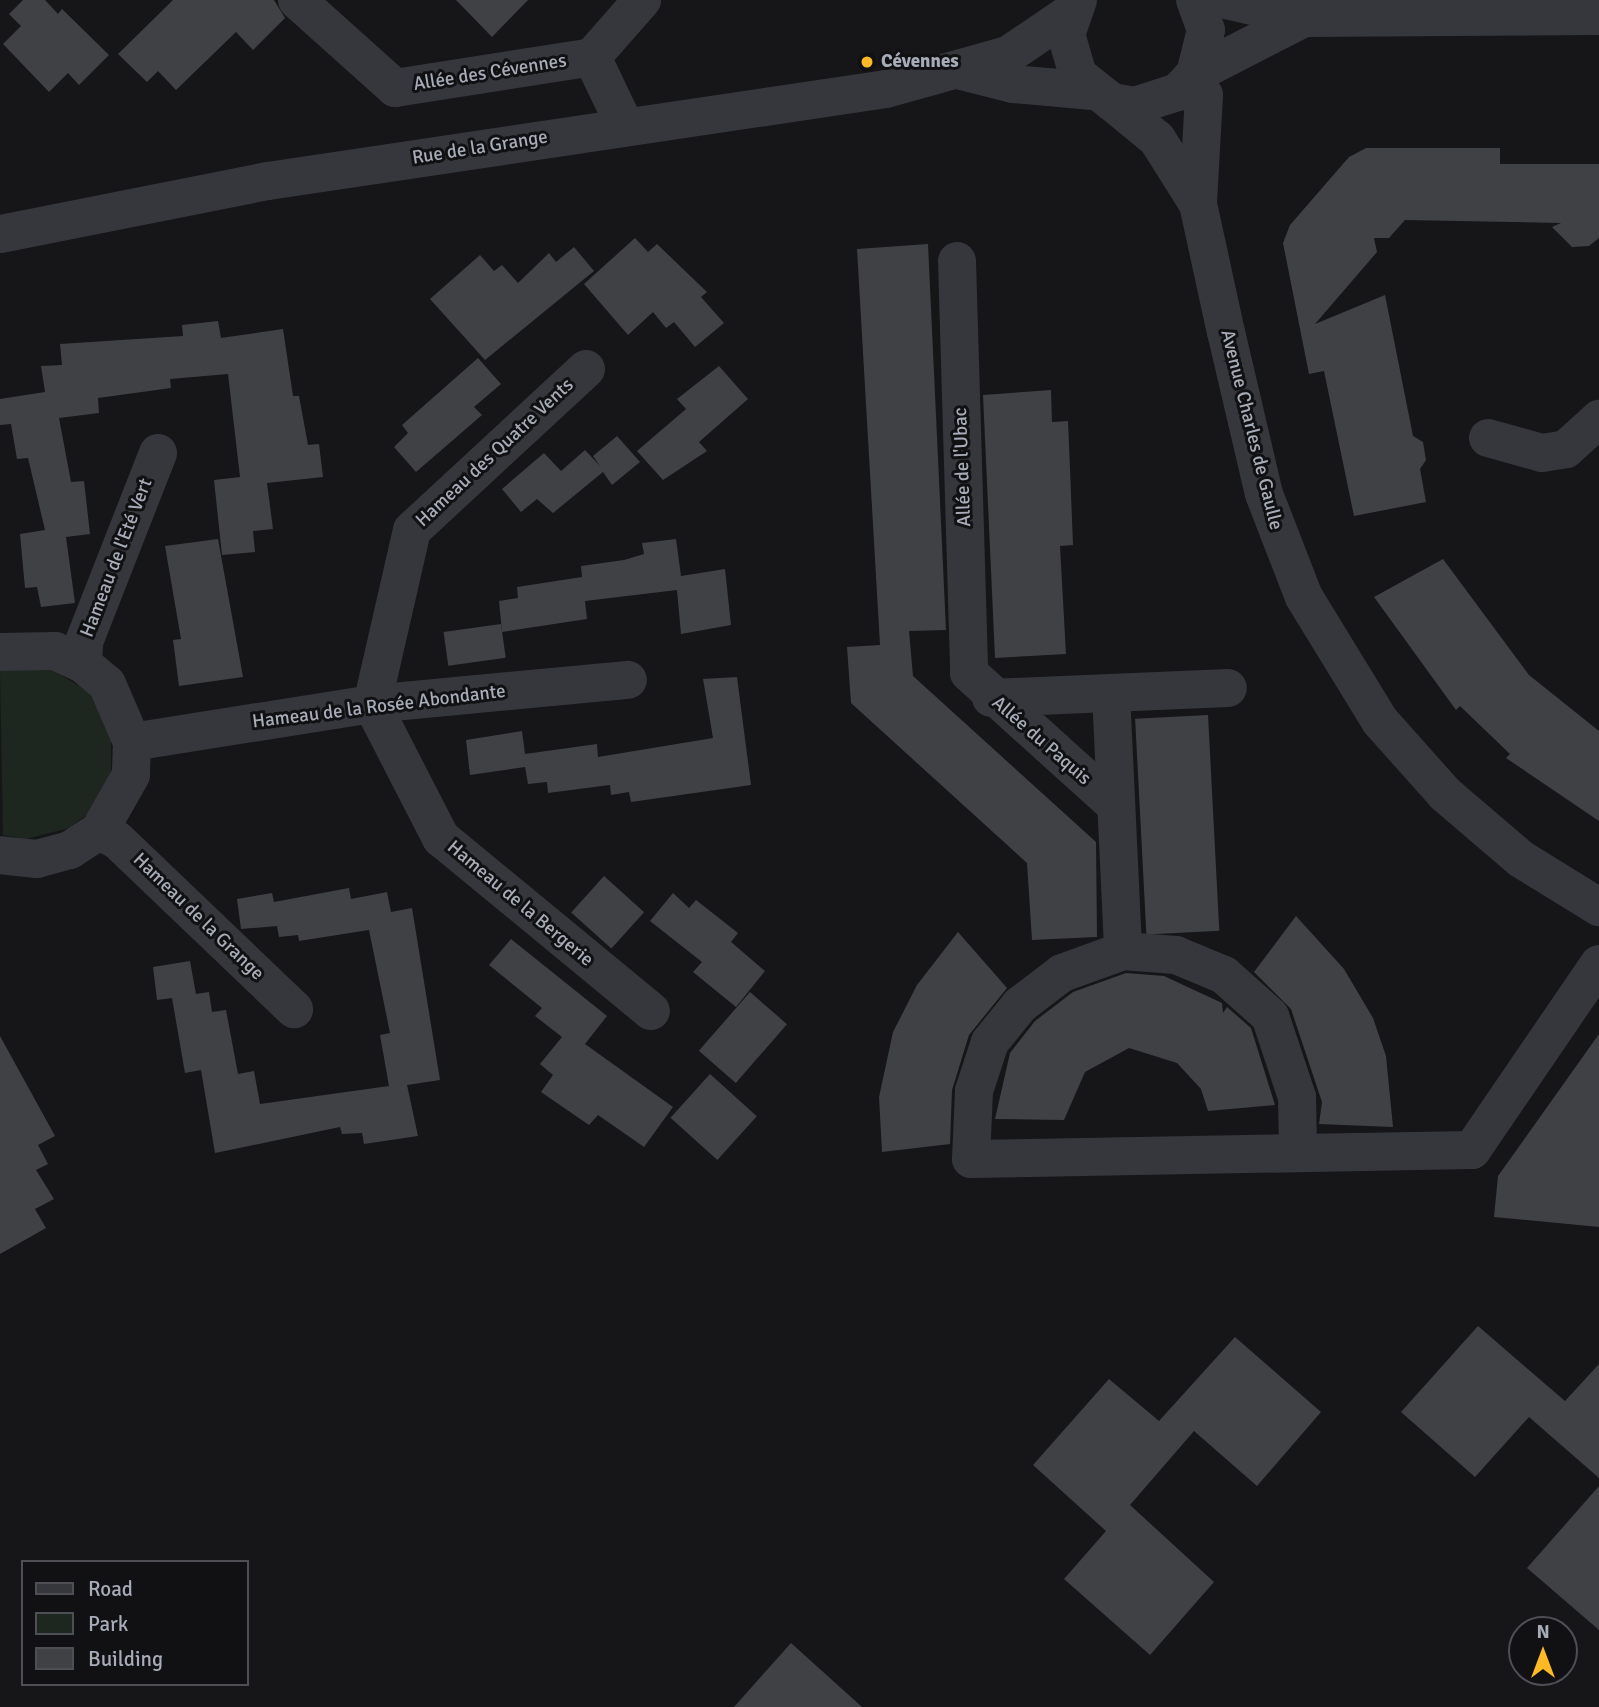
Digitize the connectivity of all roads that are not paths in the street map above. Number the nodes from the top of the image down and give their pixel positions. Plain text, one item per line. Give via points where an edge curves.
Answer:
1 (297, 0) edge
2 (642, 0) edge
3 (1195, 0) edge
4 (1226, 0) edge
5 (1074, 6) edge
6 (1599, 16) edge
7 (1304, 18) junction
8 (592, 57) junction
9 (962, 71) junction
10 (1192, 77) junction
11 (1103, 97) junction
12 (625, 126) junction
13 (1198, 204) junction
14 (0, 234) edge
15 (957, 261) dead end
16 (586, 369) dead end
17 (1599, 419) edge
18 (1488, 438) dead end
19 (158, 453) dead end
20 (0, 652) edge
21 (83, 664) junction
22 (628, 680) dead end
23 (980, 686) junction
24 (1228, 688) dead end
25 (1111, 693) junction
26 (372, 704) junction
27 (132, 742) junction
28 (1116, 806) junction
29 (99, 831) junction
30 (1, 859) edge
31 (1599, 907) edge
32 (1123, 951) junction
33 (1599, 964) edge
34 (294, 1009) dead end
35 (651, 1011) dead end
36 (1298, 1149) junction

1 - 8 street, Allée des Cévennes via 395,88
2 - 8 street
3 - 10 street via 1206,30
4 - 7 street
5 - 9 street, Rue de la Grange via 1008,55
5 - 11 street, Avenue Charles de Gaulle via 1069,54
6 - 7 street
7 - 10 street, Rue de la Grange
8 - 12 street
9 - 11 street, Rue de la Grange via 1013,84
9 - 12 street, Rue de la Grange via 886,89
10 - 11 street, Rue de la Grange via 1156,103
10 - 13 street, Avenue Charles de Gaulle via 1204,95
11 - 13 street, Avenue Charles de Gaulle via 1157,138
12 - 14 street, Rue de la Grange via 268,181
13 - 31 street, Avenue Charles de Gaulle via 1264,494 1320,628 1380,721 1445,794 1521,859
15 - 23 street, Allée de l'Ubac
16 - 26 street, Hameau des Quatre Vents via 412,530
17 - 18 street via 1566,449 1542,453
19 - 21 street, Hameau de l'Eté Vert via 84,642
20 - 21 street via 55,651
21 - 27 street via 107,684
22 - 26 street, Hameau de la Rosée Abondante
23 - 25 street
23 - 28 street, Allée du Paquis
24 - 25 street
25 - 28 street, Allée du Paquis
26 - 27 street, Hameau de la Rosée Abondante
26 - 35 street, Hameau de la Bergerie via 441,838
27 - 29 street via 131,775
28 - 32 street, Allée du Paquis
29 - 30 street via 61,852
29 - 34 street, Hameau de la Grange via 117,840
32 - 36 street via 1176,955 1224,975 1270,1016 1297,1097
32 - 36 street via 1062,973 1020,1005 990,1042 974,1091 971,1159
33 - 36 street via 1472,1150

